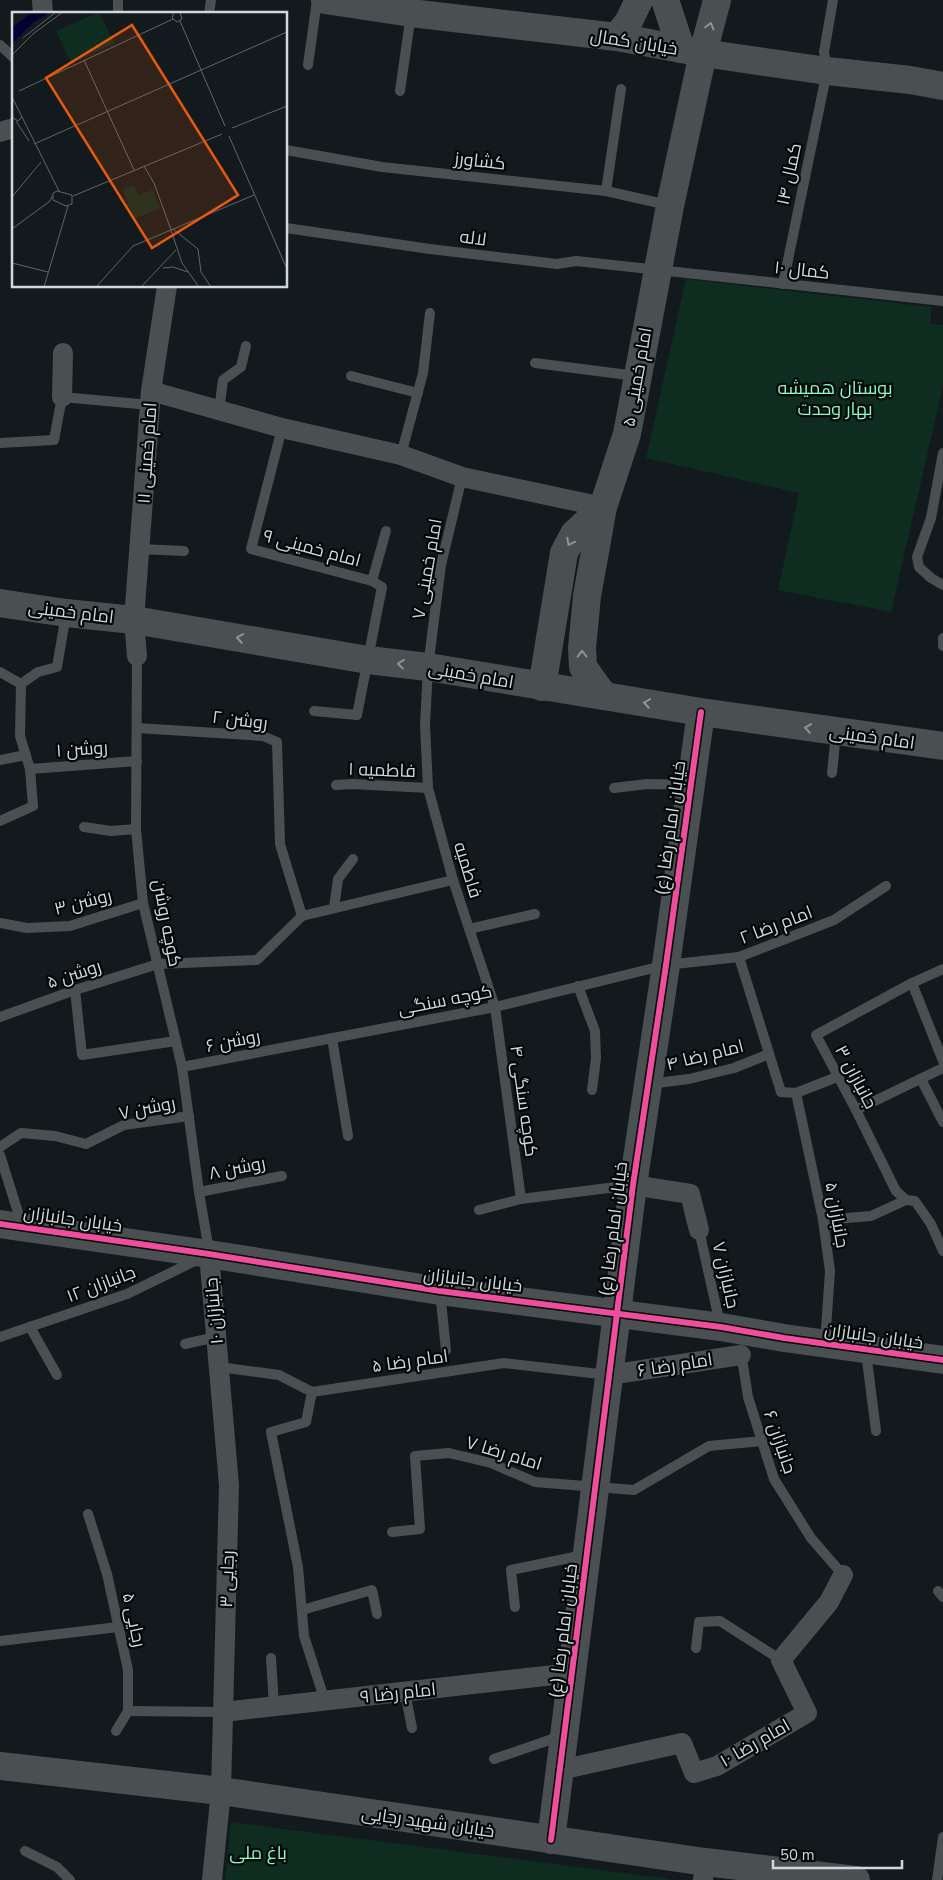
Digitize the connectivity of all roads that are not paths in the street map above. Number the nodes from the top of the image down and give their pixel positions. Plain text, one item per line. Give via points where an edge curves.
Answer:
1 (317, 0) edge
2 (325, 0) edge
3 (639, 0) edge
4 (665, 0) edge
5 (717, 0) edge
6 (833, 0) edge
7 (411, 13) junction
8 (617, 38) junction
9 (0, 45) edge
10 (692, 51) junction
11 (12, 56) edge
12 (308, 65) dead end
13 (827, 70) junction
14 (943, 86) edge
15 (621, 89) dead end
16 (400, 91) dead end
17 (288, 150) edge
18 (606, 191) junction
19 (670, 206) junction
20 (288, 228) edge
21 (657, 270) junction
22 (783, 284) junction
23 (166, 288) edge
24 (943, 301) edge
25 (430, 313) dead end
26 (246, 346) dead end
27 (63, 353) dead end
28 (535, 363) dead end
29 (350, 376) dead end
30 (637, 376) junction
31 (418, 393) junction
32 (62, 397) junction
33 (151, 398) junction
34 (219, 410) junction
35 (282, 428) junction
36 (0, 443) edge
37 (943, 453) edge
38 (402, 455) junction
39 (462, 477) junction
40 (603, 507) junction
41 (386, 531) dead end
42 (140, 549) junction
43 (184, 551) dead end
44 (372, 581) junction
45 (943, 584) edge
46 (0, 603) edge
47 (66, 613) junction
48 (134, 620) junction
49 (943, 638) edge
50 (943, 646) edge
51 (137, 656) joint
52 (368, 660) junction
53 (428, 667) junction
54 (0, 672) edge
55 (21, 684) junction
56 (542, 687) junction
57 (604, 696) junction
58 (314, 711) dead end
59 (701, 712) junction
60 (136, 728) junction
61 (836, 732) junction
62 (943, 746) edge
63 (26, 755) junction
64 (0, 760) edge
65 (137, 761) junction
66 (30, 769) junction
67 (832, 773) dead end
68 (336, 785) dead end
69 (692, 785) junction
70 (428, 788) junction
71 (614, 788) dead end
72 (0, 821) edge
73 (84, 827) dead end
74 (136, 829) junction
75 (353, 859) dead end
76 (453, 880) junction
77 (886, 886) dead end
78 (143, 903) junction
79 (334, 908) junction
80 (535, 914) dead end
81 (302, 916) junction
82 (0, 923) edge
83 (469, 929) junction
84 (739, 957) junction
85 (479, 960) joint
86 (158, 964) junction
87 (666, 965) junction
88 (943, 969) edge
89 (604, 980) joint
90 (912, 983) junction
91 (578, 986) junction
92 (75, 990) junction
93 (495, 1007) junction
94 (0, 1017) edge
95 (332, 1038) junction
96 (176, 1041) junction
97 (290, 1046) joint
98 (769, 1054) junction
99 (943, 1061) edge
100 (182, 1067) junction
101 (943, 1068) edge
102 (837, 1077) junction
103 (921, 1079) junction
104 (648, 1085) junction
105 (592, 1090) dead end
106 (796, 1093) junction
107 (856, 1110) junction
108 (189, 1116) junction
109 (943, 1122) edge
110 (348, 1136) dead end
111 (0, 1147) edge
112 (0, 1155) edge
113 (282, 1176) dead end
114 (632, 1185) junction
115 (199, 1192) junction
116 (521, 1200) junction
117 (906, 1200) junction
118 (480, 1210) dead end
119 (823, 1220) junction
120 (11, 1225) edge
121 (699, 1230) joint
122 (943, 1251) edge
123 (210, 1254) junction
124 (440, 1291) junction
125 (618, 1313) junction
126 (30, 1327) junction
127 (216, 1337) junction
128 (733, 1337) junction
129 (0, 1338) edge
130 (185, 1344) dead end
131 (825, 1344) junction
132 (446, 1350) dead end
133 (866, 1351) junction
134 (943, 1360) edge
135 (219, 1367) junction
136 (57, 1375) dead end
137 (609, 1375) junction
138 (312, 1392) junction
139 (876, 1431) dead end
140 (762, 1441) junction
141 (596, 1487) junction
142 (88, 1514) dead end
143 (392, 1532) dead end
144 (587, 1555) junction
145 (843, 1574) joint
146 (515, 1607) dead end
147 (302, 1610) junction
148 (377, 1614) dead end
149 (118, 1627) junction
150 (0, 1640) edge
151 (696, 1648) dead end
152 (270, 1658) dead end
153 (781, 1660) junction
154 (572, 1673) junction
155 (405, 1692) junction
156 (325, 1701) junction
157 (274, 1706) junction
158 (128, 1711) junction
159 (223, 1712) junction
160 (412, 1728) dead end
161 (116, 1731) dead end
162 (565, 1735) junction
163 (494, 1759) dead end
164 (1, 1762) edge
165 (560, 1770) junction
166 (221, 1791) junction
167 (943, 1837) edge
168 (552, 1840) junction
169 (25, 1851) dead end
170 (704, 1871) edge
171 (70, 1880) edge
172 (212, 1880) edge
173 (856, 1880) edge
174 (937, 1880) edge

1 - 12 lane
2 - 7 street, خیابان کمال
3 - 8 street
4 - 10 street
10 -> 5 street, امام خمینی ۵
6 - 13 lane, کمال ۱۴ via 824,52
7 - 8 street, خیابان کمال
7 - 16 lane
8 - 10 street, خیابان کمال
9 - 11 lane
10 - 13 street, خیابان کمال
10 - 19 street, امام خمینی ۵
13 - 14 street, خیابان کمال
13 - 22 lane, کمال ۱۴
15 - 18 lane
17 - 18 lane, کشاورز via 382,167
18 - 19 lane, کشاورز
19 - 21 street, امام خمینی ۵
20 - 21 lane, لاله via 557,264 576,261
21 - 22 lane, کمال ۱۰
21 - 30 street, امام خمینی ۵
22 - 24 lane, کمال ۱۰
23 - 33 street, امام خمینی ۱۱
25 - 31 lane via 424,373
26 - 34 lane via 241,367 223,380
27 - 32 street
28 - 30 lane
29 - 31 lane
30 - 40 street, امام خمینی ۵ via 627,434
31 - 38 lane
32 - 33 lane
32 - 36 lane via 54,440
33 - 34 street
33 - 42 street, امام خمینی ۱۱
34 - 35 street
35 - 38 street
35 - 44 lane, امام خمینی ۹ via 251,549
37 - 45 lane via 930,518 916,557 918,567
38 - 39 street
39 - 40 street
39 - 53 lane, امام خمینی ۷ via 441,565
40 -> 56 street, امام خمینی ۵ via 574,534 564,553
57 -> 40 street via 583,667 582,648 587,596
41 - 44 lane
42 - 43 lane
42 - 48 street, امام خمینی ۱۱
44 - 52 lane, امام خمینی ۹ via 382,587
46 - 47 street, امام خمینی
47 - 48 street, امام خمینی
47 - 55 lane via 57,667 38,672
48 - 51 street, امام خمینی ۱۱
52 -> 48 street, امام خمینی
49 - 50 lane
51 - 60 lane, کوچه روشن
53 -> 52 street, امام خمینی
52 - 58 lane via 357,715
53 - 56 street, امام خمینی
53 - 70 lane, امام خمینی ۷ via 425,725
54 - 55 lane
55 - 63 lane via 20,736
56 - 57 street, امام خمینی
59 -> 57 street, امام خمینی
61 -> 59 street, امام خمینی
59 - 69 street, خیابان امام رضا (ع)
60 - 65 lane, کوچه روشن
60 - 81 lane, روشن ۲ via 263,736 277,742 280,844
61 - 62 street, امام خمینی
61 - 67 lane
63 - 64 lane
63 - 66 lane
65 - 66 lane, روشن ۱
65 - 74 lane, کوچه روشن
66 - 72 lane via 33,806
68 - 70 lane, فاطمیه ۱
69 - 71 lane via 647,784
69 - 87 street, خیابان امام رضا (ع)
70 - 76 lane, فاطمیه
73 - 74 lane via 111,831
74 - 78 lane, کوچه روشن
75 - 79 lane via 338,879
76 - 79 lane
76 - 83 lane, فاطمیه
77 - 84 lane, امام رضا ۲ via 834,920
78 - 82 lane, روشن ۳ via 70,926 27,928
78 - 86 lane, کوچه روشن
79 - 81 lane
80 - 83 lane
81 - 86 lane, روشن ۵ via 257,960
83 - 85 lane, فاطمیه
84 - 87 lane, امام رضا ۲
84 - 98 lane
85 - 93 lane, کوچه سنگی ۴
86 - 92 lane, روشن ۵
86 - 96 lane, کوچه روشن
87 - 89 lane, امام رضا ۲
87 - 104 street, خیابان امام رضا (ع)
88 - 90 lane, جانبازان ۳
89 - 91 lane, کوچه سنگی
90 - 99 lane
90 - 102 lane, جانبازان ۳ via 816,1036
91 - 93 lane, کوچه سنگی
91 - 105 lane via 595,1031
92 - 94 lane, روشن ۵
92 - 96 lane via 82,1055
93 - 95 lane, کوچه سنگی
93 - 116 lane, کوچه سنگی ۴
95 - 97 lane, کوچه سنگی
95 - 110 lane
96 - 100 lane, کوچه روشن
97 - 100 lane, روشن ۶
98 - 104 lane, امام رضا ۴ via 734,1068
98 - 106 lane via 781,1092
100 - 108 lane, کوچه روشن
101 - 103 lane
102 - 106 lane
102 - 107 lane, جانبازان ۳
103 - 107 lane
103 - 109 lane
104 - 114 street, خیابان امام رضا (ع)
106 - 119 lane, جانبازان ۵
107 - 117 lane, جانبازان ۳ via 896,1190
108 - 111 lane, روشن ۷ via 124,1125 86,1144 55,1136 20,1133
108 - 115 lane, کوچه روشن
112 - 120 lane
113 - 115 lane, روشن ۸
114 - 116 lane
114 - 121 street via 690,1194
114 - 125 street, خیابان امام رضا (ع)
115 - 123 lane, کوچه روشن
116 - 118 lane
117 - 119 lane via 870,1216
117 - 122 lane, جانبازان ۳ via 916,1200
119 - 131 lane, جانبازان ۵ via 830,1271
120 - 123 street, خیابان جانبازان
121 - 128 lane, جانبازان ۷
123 - 124 street, خیابان جانبازان
123 - 126 lane, جانبازان ۱۲ via 127,1294
123 - 127 street, جانبازان ۱۰
124 - 125 street, خیابان جانبازان
124 - 132 lane
125 - 128 street, خیابان جانبازان
125 - 137 street, خیابان امام رضا (ع)
126 - 129 lane, جانبازان ۱۲
126 - 136 lane
127 - 130 lane
127 - 135 street, جانبازان ۱۰
128 - 131 street, خیابان جانبازان
128 - 137 street, امام رضا ۶
128 - 140 lane, جانبازان ۶
131 - 133 street, خیابان جانبازان
133 - 134 street, خیابان جانبازان
133 - 139 lane
135 - 138 lane via 279,1375
135 - 159 street, رجایی ۳ via 229,1485
137 - 138 lane, امام رضا ۵ via 504,1363
137 - 141 street, خیابان امام رضا (ع)
138 - 147 lane via 306,1422 271,1432 298,1567
140 - 141 lane via 709,1446 634,1490
140 - 145 lane, جانبازان ۶ via 774,1479 811,1538
141 - 143 lane, امام رضا ۷ via 535,1482 491,1463 449,1453 415,1456 420,1529
141 - 144 street, خیابان امام رضا (ع)
142 - 149 lane, رجایی ۵ via 107,1574
144 - 146 lane via 511,1570
144 - 154 street, خیابان امام رضا (ع)
145 - 153 street via 829,1602
147 - 148 lane via 372,1590
147 - 156 lane via 304,1636
149 - 150 lane
149 - 158 lane, رجایی ۵ via 128,1670
151 - 153 lane via 699,1622 720,1621
152 - 157 lane
153 - 165 street, امام رضا ۱۰ via 807,1713 716,1766 694,1773 682,1743
154 - 155 street, امام رضا ۹
154 - 162 street, خیابان امام رضا (ع)
155 - 156 street, امام رضا ۹
155 - 160 lane
156 - 157 street, امام رضا ۹
157 - 159 street, امام رضا ۹
158 - 159 lane
158 - 161 lane
159 - 166 street, رجایی ۳
162 - 163 lane
162 - 165 street, خیابان امام رضا (ع)
164 - 166 street, خیابان شهید رجایی
165 - 168 street, خیابان امام رضا (ع)
166 - 168 street, خیابان شهید رجایی
166 - 172 street, رجایی ۳
167 - 174 lane
168 - 170 street, خیابان شهید رجایی
169 - 171 lane via 56,1867
170 - 173 street, خیابان شهید رجایی

